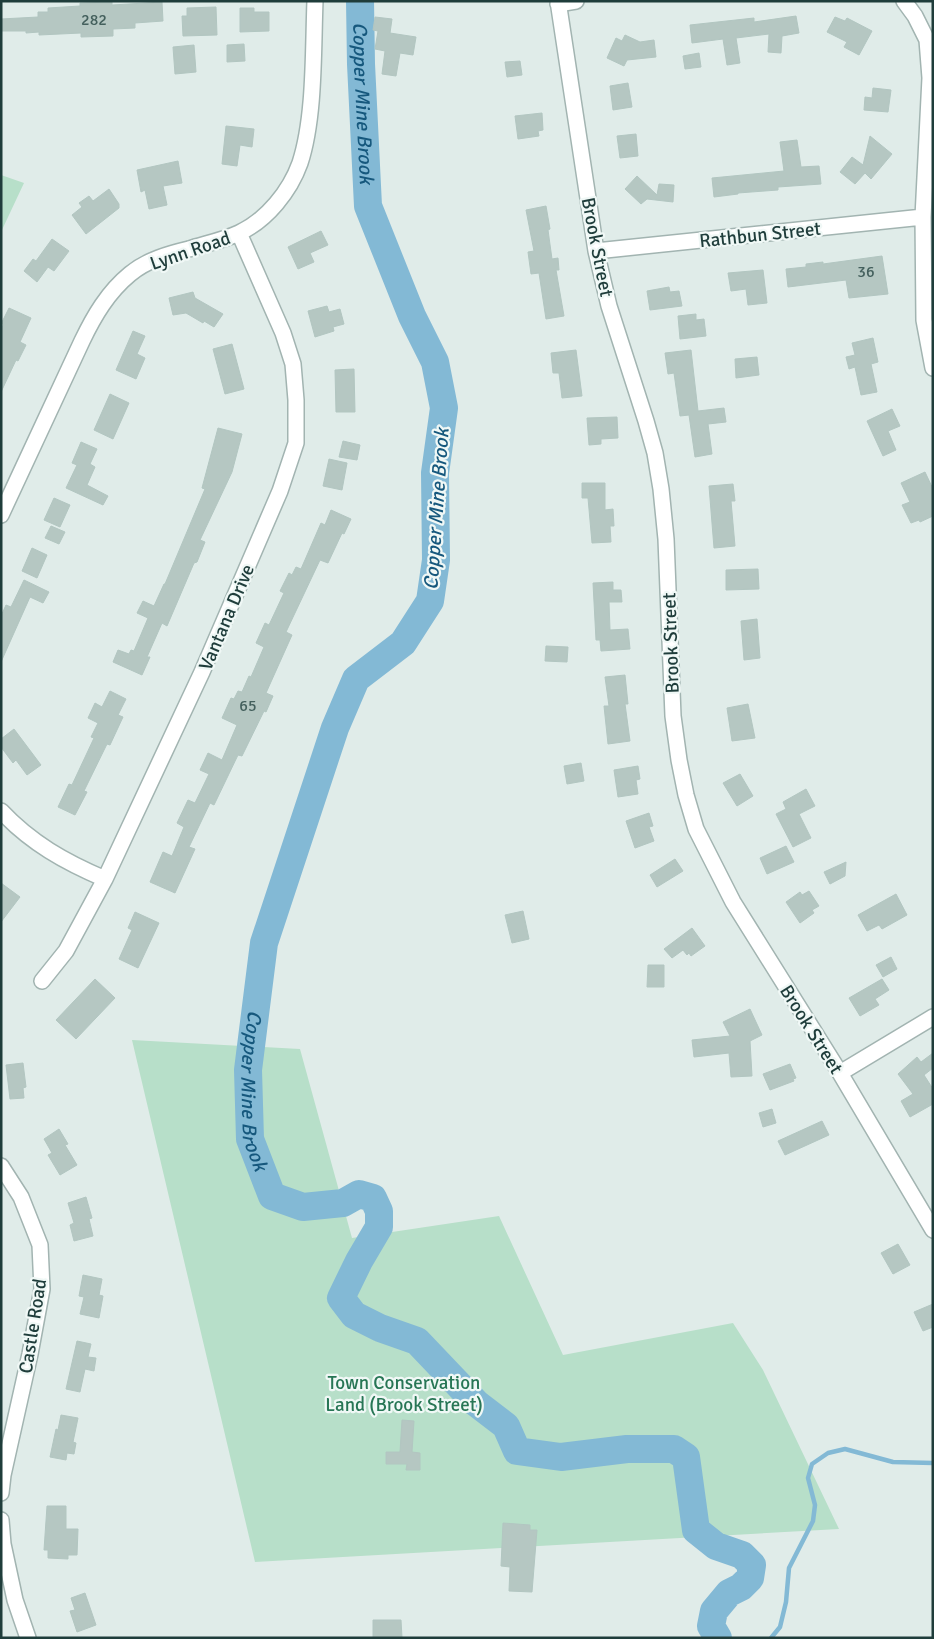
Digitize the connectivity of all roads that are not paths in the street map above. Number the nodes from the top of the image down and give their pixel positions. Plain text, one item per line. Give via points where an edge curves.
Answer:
1 (315, 1) edge
2 (576, 1) edge
3 (904, 1) edge
4 (558, 3) edge
5 (924, 218) junction
6 (239, 233) junction
7 (596, 251) junction
8 (933, 368) edge
9 (1, 515) edge
10 (1, 811) edge
11 (105, 878) junction
12 (42, 981) dead end
13 (933, 1017) edge
14 (840, 1073) junction
15 (1, 1166) edge
16 (933, 1230) edge
17 (1, 1493) edge
18 (1, 1520) edge
19 (8, 1600) edge
20 (28, 1638) edge

1 - 6 street, Lynn Road via 310,111 300,163 285,193 273,207
2 - 4 street
3 - 5 street via 927,40 930,78
4 - 7 street, Brook Street
5 - 7 street, Rathbun Street
5 - 8 street via 924,320
6 - 9 street, Lynn Road via 150,261 130,274 107,297 93,318
6 - 11 street, Vantana Drive via 283,333 293,364 296,443 280,491 202,672
7 - 14 street, Brook Street via 609,306 651,437 661,489 673,716 686,795 696,829 733,902
10 - 11 street via 36,843 77,867
11 - 12 street, Vantana Drive via 66,951
13 - 14 street
14 - 16 street, Brook Street
15 - 17 street, Castle Road via 21,1197 40,1245 42,1289 2,1475
18 - 19 street
19 - 20 street

